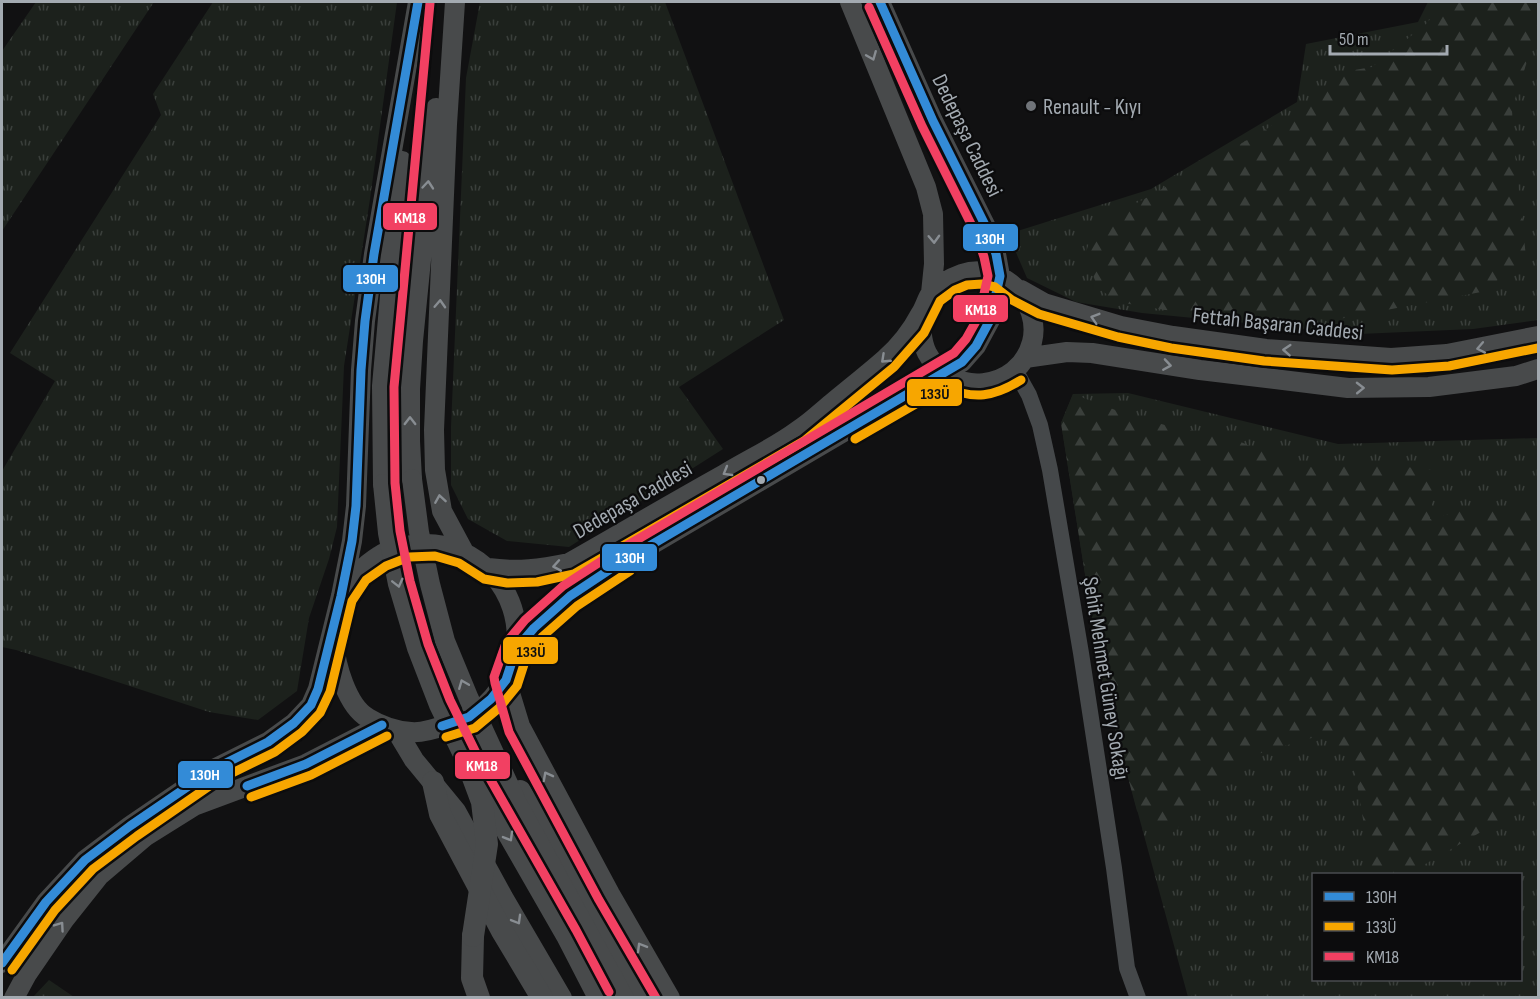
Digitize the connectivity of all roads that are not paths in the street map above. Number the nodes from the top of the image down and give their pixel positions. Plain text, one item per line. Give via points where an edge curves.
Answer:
1 (450, 2) edge
2 (455, 2) edge
3 (850, 2) edge
4 (880, 2) edge
5 (417, 5) edge
6 (1000, 276) junction
7 (1018, 289) junction
8 (931, 293) junction
9 (921, 313) junction
10 (1539, 336) edge
11 (1020, 364) junction
12 (1539, 369) edge
13 (944, 374) junction
14 (464, 552) junction
15 (488, 568) junction
16 (341, 596) junction
17 (333, 624) junction
18 (516, 649) junction
19 (506, 680) junction
20 (389, 728) junction
21 (490, 743) junction
22 (469, 767) junction
23 (433, 782) junction
24 (3, 962) edge
25 (14, 998) edge
26 (479, 998) edge
27 (542, 998) edge
28 (562, 998) edge
29 (597, 998) edge
30 (624, 998) edge
31 (646, 998) edge
32 (670, 998) edge
33 (1138, 998) edge

21 -> 1 main road, bridge via 445,641 419,532 412,479 413,341
14 -> 2 main road via 442,511 434,430
3 -> 8 main road via 926,187 933,214
4 - 6 main road, Dedepaşa Caddesi via 988,231
5 - 16 main road via 365,321 356,506
5 -> 22 main road, bridge via 381,386 383,484 398,584 417,648
6 - 7 main road, Fettah Başaran Caddesi
6 - 8 main road via 965,273
6 - 13 main road, Dedepaşa Caddesi via 990,320 976,346
10 -> 7 main road, Fettah Başaran Caddesi via 1447,354 1391,358 1266,349 1121,326 1044,303
7 - 11 main road via 1030,308 1034,325 1032,342
8 - 9 main road, Dedepaşa Caddesi
9 - 13 main road via 926,352
9 -> 15 main road, Dedepaşa Caddesi via 886,358 797,431 569,563 536,570
11 -> 12 main road via 1067,352 1092,353 1348,388 1429,387 1516,376
11 - 13 main road via 1002,379 987,384
11 - 33 street, Şehit Mehmet Güney Sokağı via 1050,470 1127,968
13 - 18 main road, Dedepaşa Caddesi via 612,568 570,596
14 - 15 main road
14 - 16 main road via 436,544 407,545 380,555 357,573
15 - 18 main road via 506,591 515,618
16 - 17 main road
17 - 20 main road via 337,664 355,705 366,717
17 - 24 main road via 318,688 311,705 294,723 268,742 212,770 85,860 46,902
18 - 19 main road
19 - 20 main road via 469,717 427,731 412,733
32 -> 19 main road via 520,726
20 - 23 main road
25 -> 20 main road via 64,920 99,876 146,836 195,806
21 - 30 main road, bridge via 517,803
21 - 31 highway, bridge via 598,913
22 - 26 highway, bridge via 482,802 487,844 473,936 472,978
22 -> 29 main road, bridge
23 - 27 highway via 440,814
23 -> 28 main road via 456,811

